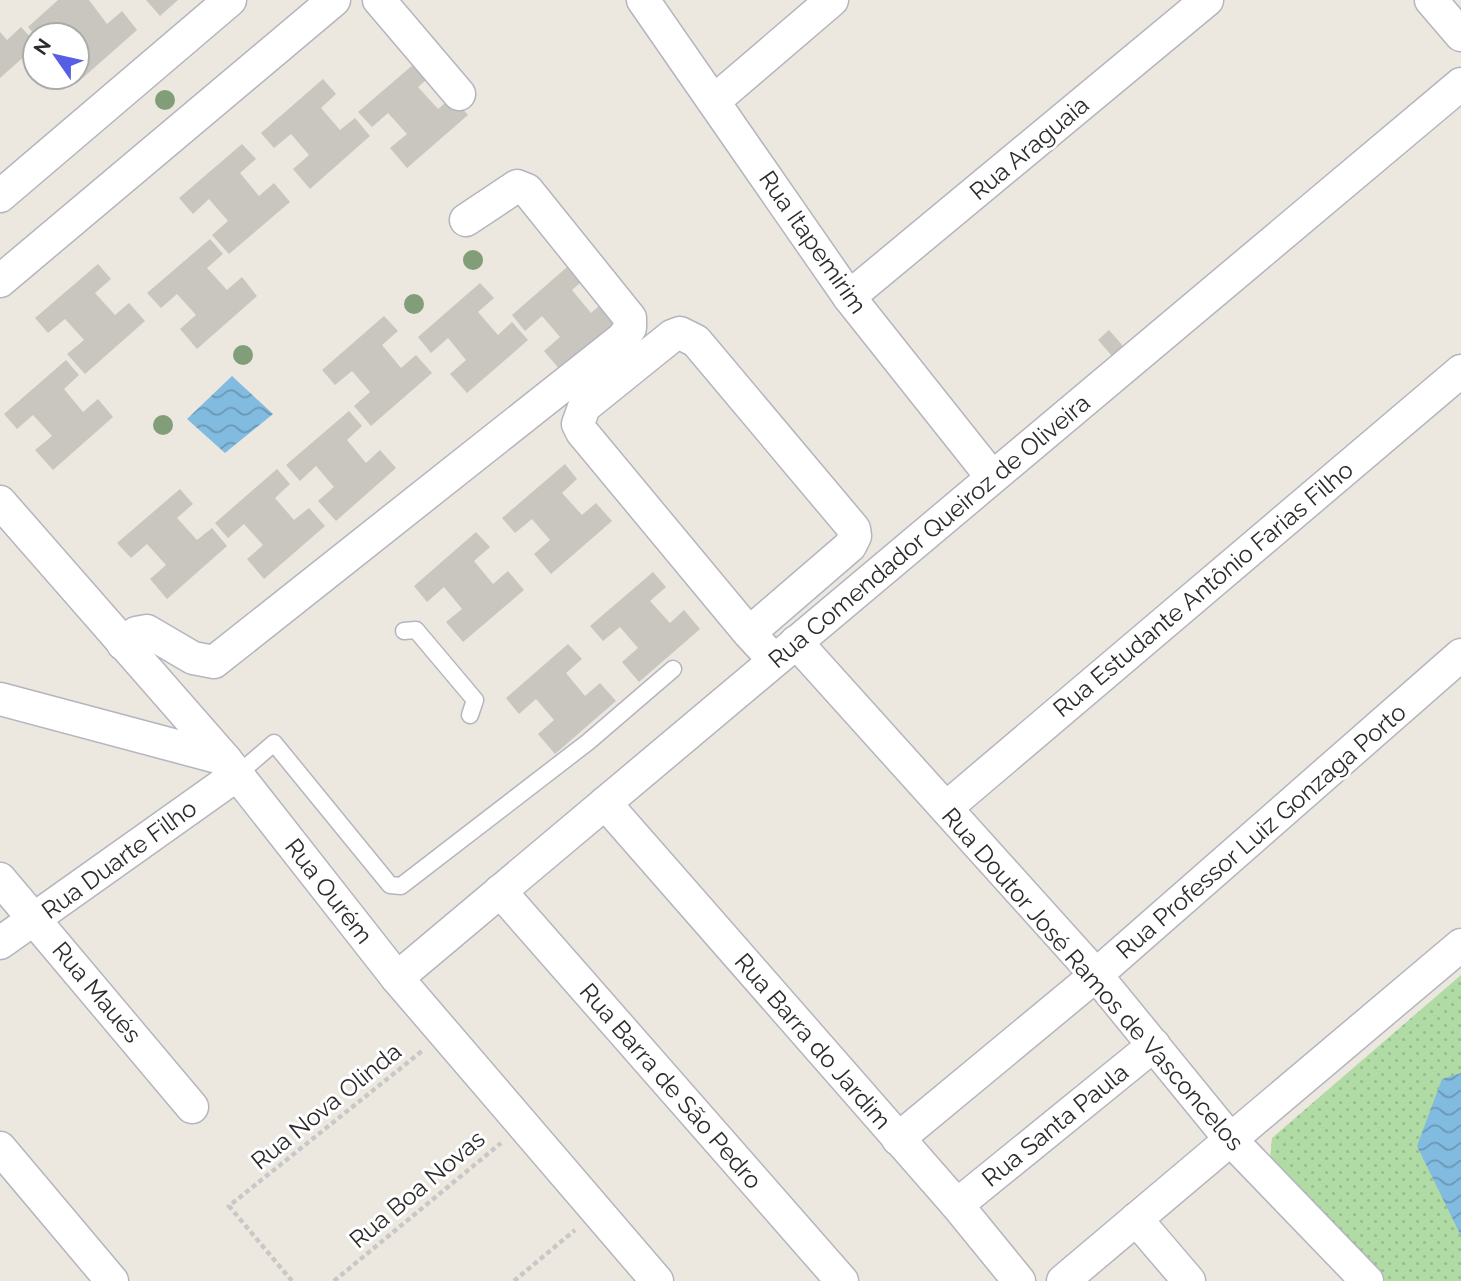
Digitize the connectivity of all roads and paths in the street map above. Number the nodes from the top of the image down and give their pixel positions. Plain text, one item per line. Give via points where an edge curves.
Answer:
1 (230, 0) edge
2 (334, 0) edge
3 (379, 0) edge
4 (642, 0) edge
5 (832, 0) edge
6 (1207, 0) edge
7 (1431, 0) edge
8 (1461, 36) edge
9 (1461, 84) edge
10 (459, 94) dead end
11 (714, 101) junction
12 (0, 196) edge
13 (466, 220) dead end
14 (0, 281) edge
15 (849, 297) junction
16 (1461, 371) edge
17 (992, 477) junction
18 (0, 502) edge
19 (404, 631) dead end
20 (749, 633) junction
21 (123, 645) junction
22 (785, 651) junction
23 (1461, 655) edge
24 (673, 669) dead end
25 (0, 699) edge
26 (470, 715) dead end
27 (231, 766) junction
28 (605, 803) junction
29 (946, 808) junction
30 (0, 879) edge
31 (500, 891) junction
32 (36, 919) junction
33 (0, 943) edge
34 (1461, 945) edge
35 (1096, 975) junction
36 (397, 978) junction
37 (444, 1033) junction
38 (1154, 1045) junction
39 (192, 1107) dead end
40 (523, 1124) junction
41 (898, 1139) junction
42 (1230, 1139) junction
43 (0, 1148) edge
44 (957, 1205) junction
45 (597, 1211) junction
46 (1136, 1219) junction
47 (111, 1281) edge
48 (292, 1281) edge
49 (334, 1281) edge
50 (514, 1281) edge
51 (657, 1281) edge
52 (842, 1281) edge
53 (1018, 1281) edge
54 (1063, 1281) edge
55 (1189, 1281) edge
56 (1367, 1281) edge

1 - 12 street
2 - 14 street
3 - 10 street
4 - 11 street, Rua Itapemirim
5 - 11 street
6 - 15 street, Rua Araguaia
7 - 8 street
9 - 17 street, Rua Comendador Queiroz de Oliveira
11 - 15 street, Rua Itapemirim
13 - 21 street via 517,186 527,190 630,318 623,338 214,662 193,658 147,631
15 - 17 street, Rua Itapemirim
16 - 29 street, Rua Estudante Antônio Farias Filho
17 - 22 street, Rua Comendador Queiroz de Oliveira
18 - 21 street, Rua Ourém
19 - 26 lane via 416,630 475,700
20 - 20 street, Rua Doutor José Ramos de Vasconcelos via 578,424 584,407 680,333 696,341 854,529 850,546
20 - 22 street, Rua Doutor José Ramos de Vasconcelos
21 - 27 street, Rua Ourém
22 - 28 street, Rua Comendador Queiroz de Oliveira
22 - 29 street, Rua Doutor José Ramos de Vasconcelos
23 - 35 street, Rua Professor Luiz Gonzaga Porto
24 - 27 lane via 588,743 401,887 390,885 274,743
25 - 27 street
27 - 32 street, Rua Duarte Filho
27 - 36 street, Rua Ourém
28 - 31 street, Rua Comendador Queiroz de Oliveira
28 - 41 street, Rua Barra do Jardim
29 - 35 street, Rua Doutor José Ramos de Vasconcelos
30 - 32 street, Rua Maués
31 - 36 street, Rua Comendador Queiroz de Oliveira
31 - 52 street, Rua Barra de São Pedro
32 - 33 street, Rua Duarte Filho
32 - 39 street, Rua Maués
34 - 42 street
35 - 38 street, Rua Doutor José Ramos de Vasconcelos
35 - 41 street, Rua Professor Luiz Gonzaga Porto
36 - 37 street, Rua Ourém
37 - 40 street, Rua Ourém
37 - 48 path, Rua Nova Olinda via 229,1206
38 - 42 street, Rua Doutor José Ramos de Vasconcelos
38 - 44 street, Rua Santa Paula
40 - 45 street, Rua Ourém
40 - 49 path, Rua Boa Novas
41 - 44 street, Rua Barra do Jardim
42 - 46 street
42 - 56 street, Rua Doutor José Ramos de Vasconcelos
43 - 47 street
44 - 53 street, Rua Barra do Jardim
45 - 50 path
45 - 51 street, Rua Ourém
46 - 54 street
46 - 55 street

